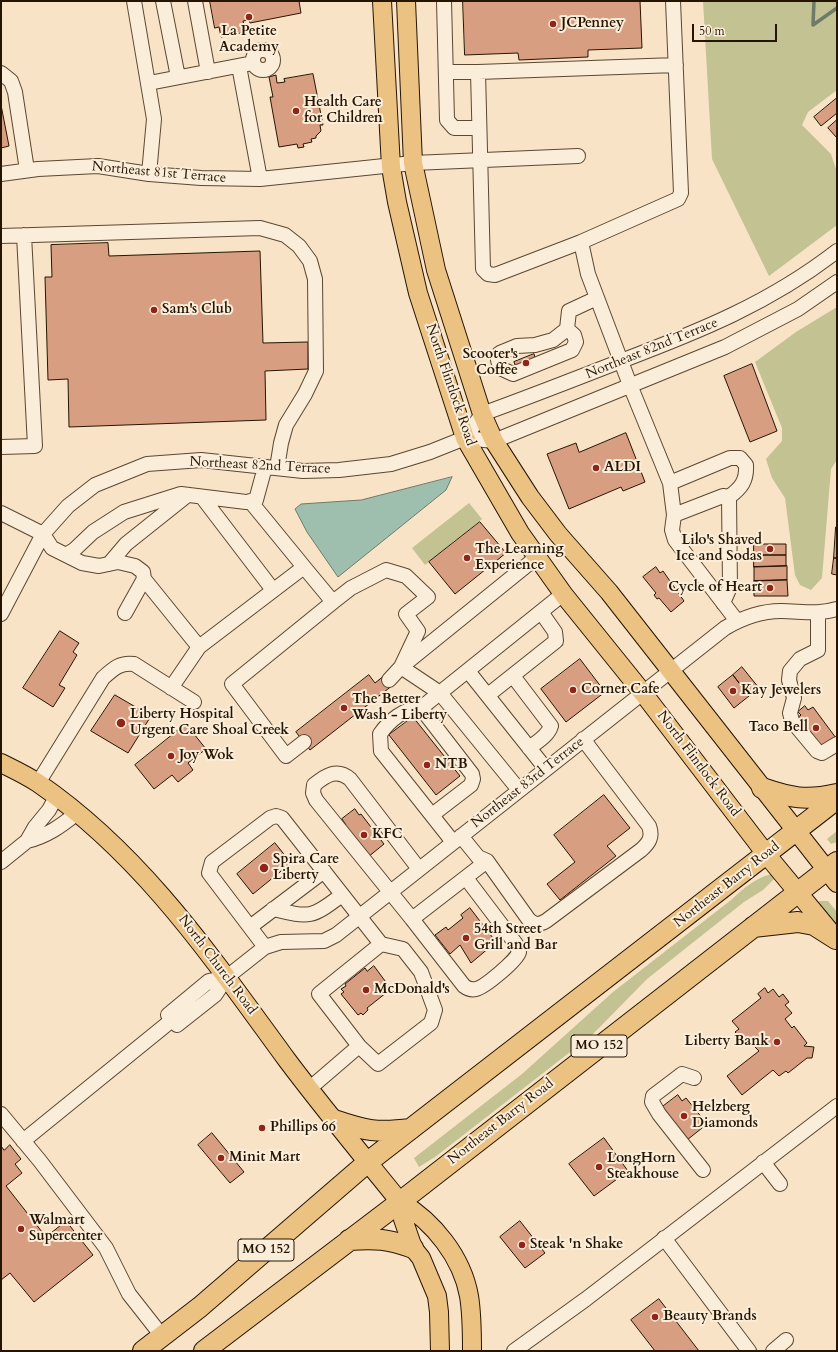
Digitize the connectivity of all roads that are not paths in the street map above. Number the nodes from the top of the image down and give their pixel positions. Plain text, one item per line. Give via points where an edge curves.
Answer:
1 (134, 1) edge
2 (163, 1) edge
3 (194, 1) edge
4 (382, 1) edge
5 (406, 1) edge
6 (444, 1) edge
7 (674, 1) edge
8 (253, 63) dead end
9 (676, 65) junction
10 (239, 66) junction
11 (2, 71) edge
12 (208, 72) junction
13 (446, 72) junction
14 (478, 72) junction
15 (178, 78) junction
16 (149, 83) junction
17 (479, 128) junction
18 (578, 156) dead end
19 (480, 161) junction
20 (413, 163) junction
21 (391, 167) junction
22 (27, 170) junction
23 (1, 174) edge
24 (149, 174) junction
25 (260, 179) junction
26 (24, 235) junction
27 (1, 236) edge
28 (581, 242) junction
29 (837, 251) edge
30 (837, 282) edge
31 (597, 298) junction
32 (567, 329) junction
33 (621, 361) junction
34 (630, 385) junction
35 (482, 414) junction
36 (465, 438) junction
37 (494, 441) junction
38 (1, 447) edge
39 (271, 467) junction
40 (670, 483) junction
41 (187, 495) junction
42 (202, 497) junction
43 (728, 497) junction
44 (250, 501) junction
45 (1, 513) edge
46 (674, 515) junction
47 (43, 534) junction
48 (66, 555) junction
49 (537, 557) junction
50 (109, 564) junction
51 (304, 567) junction
52 (144, 579) junction
53 (273, 590) junction
54 (564, 594) junction
55 (333, 602) junction
56 (723, 603) junction
57 (837, 610) edge
58 (125, 612) dead end
59 (541, 612) junction
60 (818, 613) junction
61 (1, 614) edge
62 (737, 621) junction
63 (199, 647) junction
64 (401, 667) junction
65 (669, 670) junction
66 (468, 671) junction
67 (512, 676) junction
68 (389, 680) dead end
69 (171, 688) junction
70 (642, 692) junction
71 (440, 693) junction
72 (488, 696) junction
73 (194, 702) dead end
74 (420, 708) junction
75 (583, 739) junction
76 (304, 742) dead end
77 (837, 744) edge
78 (529, 748) junction
79 (1, 763) edge
80 (546, 769) junction
81 (38, 783) junction
82 (762, 788) junction
83 (519, 790) junction
84 (837, 794) edge
85 (56, 797) junction
86 (837, 800) edge
87 (77, 812) junction
88 (432, 815) junction
89 (796, 832) junction
90 (457, 839) junction
91 (27, 841) junction
92 (766, 854) junction
93 (488, 861) junction
94 (1, 862) edge
95 (419, 869) junction
96 (324, 871) junction
97 (834, 872) edge
98 (466, 878) junction
99 (390, 891) junction
100 (798, 892) junction
101 (342, 895) junction
102 (273, 909) junction
103 (359, 916) junction
104 (412, 919) junction
105 (250, 927) junction
106 (753, 927) junction
107 (836, 940) edge
108 (382, 944) junction
109 (265, 947) junction
110 (227, 977) junction
111 (359, 1046) junction
112 (694, 1078) dead end
113 (309, 1089) junction
114 (837, 1106) edge
115 (1, 1114) edge
116 (334, 1120) junction
117 (411, 1129) junction
118 (24, 1141) junction
119 (368, 1162) junction
120 (763, 1162) junction
121 (703, 1170) dead end
122 (780, 1184) dead end
123 (400, 1202) junction
124 (664, 1238) junction
125 (349, 1240) junction
126 (413, 1248) junction
127 (162, 1336) junction
128 (786, 1340) dead end
129 (143, 1351) edge
130 (204, 1351) edge
131 (440, 1351) edge
132 (472, 1351) edge
133 (514, 1351) edge
134 (749, 1351) edge
135 (772, 1351) edge

1 - 16 street
2 - 15 street
3 - 12 street
4 - 21 main road, North Flintlock Road
5 - 20 main road, North Flintlock Road
6 - 13 street
7 - 9 street
8 - 10 street
9 - 14 street
9 - 28 street via 681,193 678,199
10 - 12 street
10 - 25 street
11 - 22 street via 11,81 15,92
12 - 15 street
13 - 14 street
13 - 17 street via 447,120 454,128
14 - 17 street
15 - 16 street
16 - 24 street via 154,119
17 - 19 street
18 - 19 street, Northeast 81st Terrace
19 - 20 street, Northeast 81st Terrace
19 - 28 street via 483,269 488,274 495,275
20 - 21 street, Northeast 81st Terrace
20 - 35 main road, North Flintlock Road via 436,270
21 - 25 street, Northeast 81st Terrace
21 - 36 main road, North Flintlock Road via 418,293
22 - 23 street, Northeast 81st Terrace
22 - 24 street, Northeast 81st Terrace via 98,166
24 - 25 street, Northeast 81st Terrace
26 - 27 street
26 - 38 street via 34,446
26 - 39 street via 260,228 285,235 299,246 310,261 315,279 316,371 306,394 286,425
28 - 31 street via 588,274
29 - 33 street, Northeast 82nd Terrace via 789,285 750,308
30 - 34 street, Northeast 82nd Terrace via 798,309 762,329 725,347
31 - 32 street via 569,311
31 - 33 street
32 - 32 street via 552,340 535,345 517,346 500,353 500,368 513,374 572,350 576,342 574,335
33 - 34 street
33 - 35 street, Northeast 82nd Terrace
34 - 37 street, Northeast 82nd Terrace
34 - 40 street
35 - 36 street
35 - 37 main road, North Flintlock Road
36 - 37 street, Northeast 82nd Terrace
36 - 39 street, Northeast 82nd Terrace via 391,464 303,471
36 - 49 main road, North Flintlock Road via 520,533
37 - 65 main road, North Flintlock Road via 530,497 558,534 609,592
39 - 44 street via 256,500
39 - 47 street, Northeast 82nd Terrace via 201,460 146,464 95,485 68,506
40 - 43 street via 730,458 740,458 746,465 745,481 740,489
40 - 46 street
41 - 42 street
41 - 48 street via 181,494 124,512 93,532
41 - 50 street via 126,544
42 - 44 street
42 - 53 street
43 - 46 street via 723,496
43 - 56 street via 730,588
44 - 51 street
45 - 47 street
46 - 56 street via 672,530 675,540
47 - 48 street via 52,548
47 - 61 street, Northeast 82nd Terrace
48 - 50 street via 82,563 98,566
49 - 54 main road, North Flintlock Road
49 - 64 street
50 - 52 street via 118,562 135,566 143,572
51 - 53 street
51 - 55 street
52 - 58 street
52 - 63 street
53 - 63 street
54 - 59 street
54 - 70 main road, North Flintlock Road
55 - 64 street via 351,588 386,570 406,576 428,597 406,614 418,631
55 - 76 street via 232,684 286,756
56 - 62 street
57 - 60 street, Northeast 83rd Terrace
59 - 66 street
59 - 67 street via 555,632 556,641
60 - 62 street, Northeast 83rd Terrace via 763,612
60 - 77 street via 818,650 800,660 790,671 788,680 794,698 790,713 792,721 817,751 822,753
62 - 65 street, Northeast 83rd Terrace
63 - 69 street
64 - 68 street
64 - 71 street
65 - 70 street, Northeast 83rd Terrace
65 - 82 main road, North Flintlock Road
66 - 71 street
66 - 72 street
67 - 72 street
67 - 78 street via 551,726 545,736
69 - 73 street
69 - 81 street via 134,664 124,663 114,668 103,678
70 - 75 street, Northeast 83rd Terrace
70 - 92 main road, North Flintlock Road
71 - 74 street
71 - 83 street
72 - 78 street
74 - 88 street via 472,774 473,779 471,785
74 - 88 street via 408,709 385,727 380,734 379,742 381,751
75 - 80 street, Northeast 83rd Terrace
75 - 93 street via 649,826 652,833 647,845 540,924 534,924 529,920
78 - 80 street
79 - 81 main road, North Church Road
80 - 83 street, Northeast 83rd Terrace
81 - 85 main road, North Church Road
82 - 84 highway via 800,799 816,799
82 - 89 main road, North Flintlock Road
83 - 90 street, Northeast 83rd Terrace
85 - 87 main road, North Church Road
85 - 91 street
86 - 89 highway, MO 152
87 - 91 street via 42,837
87 - 110 main road, North Church Road via 140,870
88 - 90 street
89 - 92 highway, Northeast Barry Road / MO 152
89 - 97 main road, North Flintlock Road
90 - 93 street via 478,857
90 - 95 street, Northeast 83rd Terrace
91 - 94 street
92 - 100 main road, North Flintlock Road
92 - 117 highway, Northeast Barry Road / MO 152
93 - 98 street
95 - 99 street, Northeast 83rd Terrace
95 - 99 street via 343,773 333,773 314,785 313,793 316,800
96 - 101 street
96 - 102 street
96 - 105 street via 282,818 270,818 212,862 210,867 209,873
97 - 100 highway, MO 152
98 - 104 street
98 - 104 street via 516,944 519,952 516,959 480,988 472,990 464,986
99 - 103 street, Northeast 83rd Terrace
99 - 104 street
100 - 106 highway, Northeast Barry Road / MO 152
100 - 107 main road, North Flintlock Road
101 - 102 street via 309,916
101 - 103 street
102 - 105 street
103 - 108 street
103 - 109 street, Northeast 83rd Terrace via 336,935 324,941 281,942
105 - 109 street
106 - 107 highway via 798,922 814,925
106 - 123 highway, Northeast Barry Road / MO 152
108 - 111 street via 319,994
108 - 111 street via 403,949 421,972 435,1010 431,1023 378,1064
109 - 110 street, Northeast 83rd Terrace
110 - 113 main road, North Church Road
110 - 118 street via 209,981 172,1020
111 - 113 street
112 - 121 street via 682,1074 653,1096 652,1102
113 - 116 main road, North Church Road
114 - 120 street
115 - 118 street
116 - 117 highway via 370,1131
116 - 119 main road, North Church Road
117 - 119 highway, MO 152
118 - 127 street via 106,1248 129,1294
119 - 123 main road, North Church Road
119 - 127 highway, MO 152 via 200,1307
120 - 122 street
120 - 124 street
123 - 125 highway, Northeast Barry Road / MO 152
123 - 126 main road, North Church Road
123 - 132 main road, North Church Road via 415,1210 431,1225 451,1252 469,1295
124 - 133 street
124 - 134 street
125 - 126 highway via 388,1239
125 - 130 highway, Northeast Barry Road / MO 152
126 - 131 main road, North Church Road via 421,1258 436,1296
127 - 129 highway, MO 152
128 - 135 street

